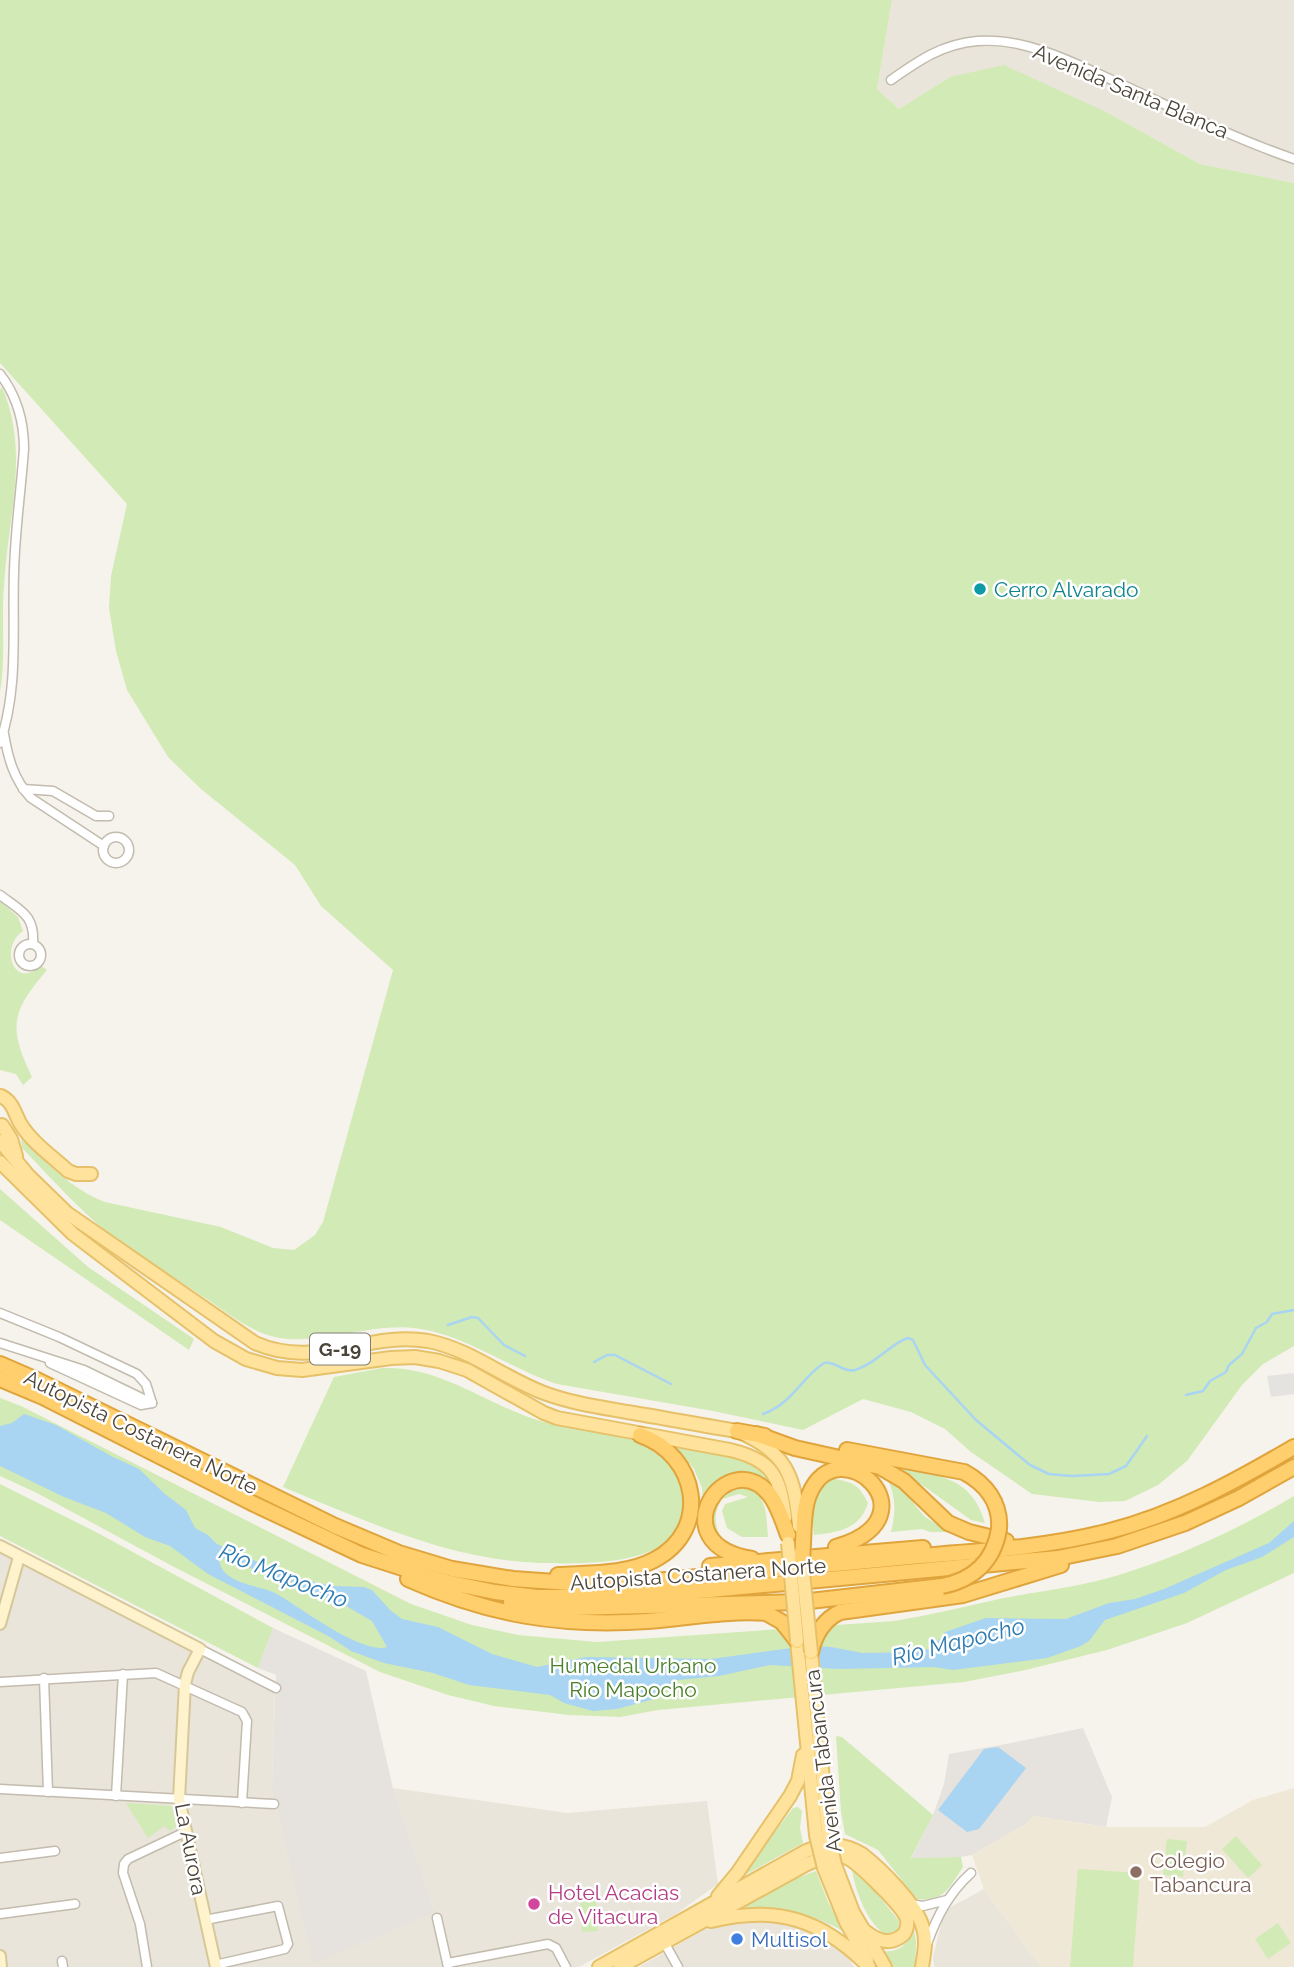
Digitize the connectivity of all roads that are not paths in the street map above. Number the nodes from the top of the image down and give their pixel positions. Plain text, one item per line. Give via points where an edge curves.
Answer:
1 (891, 80) dead end
2 (1294, 159) edge
3 (0, 374) edge
4 (4, 731) junction
5 (0, 743) edge
6 (23, 789) junction
7 (109, 816) dead end
8 (104, 846) dead end
9 (0, 895) edge
10 (33, 944) dead end
11 (1, 1096) edge
12 (2, 1125) dead end
13 (0, 1141) edge
14 (0, 1165) edge
15 (15, 1169) junction
16 (91, 1174) dead end
17 (0, 1313) edge
18 (3, 1343) edge
19 (0, 1364) edge
20 (0, 1379) edge
21 (737, 1431) junction
22 (756, 1434) junction
23 (640, 1435) junction
24 (1294, 1447) edge
25 (1294, 1467) edge
26 (795, 1541) junction
27 (1035, 1545) junction
28 (0, 1546) edge
29 (987, 1550) junction
30 (1094, 1551) junction
31 (362, 1555) junction
32 (19, 1556) junction
33 (807, 1559) junction
34 (767, 1560) junction
35 (513, 1579) junction
36 (584, 1584) junction
37 (474, 1588) junction
38 (799, 1595) junction
39 (0, 1625) edge
40 (797, 1641) junction
41 (200, 1649) junction
42 (811, 1652) junction
43 (123, 1674) junction
44 (44, 1678) junction
45 (0, 1682) edge
46 (185, 1684) junction
47 (276, 1688) dead end
48 (810, 1738) junction
49 (0, 1790) edge
50 (48, 1792) junction
51 (116, 1796) junction
52 (179, 1799) junction
53 (242, 1803) junction
54 (274, 1804) dead end
55 (185, 1832) junction
56 (55, 1851) dead end
57 (0, 1858) edge
58 (829, 1867) junction
59 (971, 1873) dead end
60 (947, 1900) junction
61 (75, 1904) dead end
62 (910, 1904) junction
63 (710, 1905) junction
64 (0, 1914) edge
65 (437, 1918) dead end
66 (205, 1920) junction
67 (860, 1927) junction
68 (684, 1931) junction
69 (664, 1942) junction
70 (924, 1952) junction
71 (0, 1956) edge
72 (448, 1965) edge
73 (216, 1966) edge
74 (1, 1967) edge
75 (148, 1967) edge
76 (566, 1967) edge
77 (599, 1967) edge
78 (620, 1967) edge
79 (678, 1967) edge
80 (870, 1967) edge
81 (886, 1967) edge
82 (922, 1967) edge

1 - 2 street, Avenida Santa Blanca via 943,48 976,41 1013,43 1065,59
3 - 4 street via 16,399 24,431 14,570 14,669
4 - 5 street
4 - 6 street
6 - 7 street via 53,792 96,816
6 - 8 street
9 - 10 street via 32,922
11 - 16 main road via 28,1133 68,1171
12 - 15 main road via 10,1139
13 - 15 main road, G-19
14 - 15 main road, G-19
15 - 21 main road, G-19 via 88,1229 236,1333 264,1347 308,1354 397,1339 429,1342 459,1350 560,1398
15 - 23 main road, G-19 via 73,1234 246,1359 302,1370 391,1358 439,1361 467,1370 557,1418
17 - 18 street via 137,1374 152,1403 141,1405
19 - 35 highway, Autopista Costanera Norte via 360,1538 443,1566
20 - 31 highway, Autopista Costanera Norte
21 - 22 highway
21 - 26 main road, G-19 via 771,1450 788,1469 795,1489
22 - 27 highway via 880,1467 904,1481 956,1527
22 - 37 highway, bridge via 964,1472 990,1493 998,1513 993,1550 975,1573 942,1586 801,1602 568,1608 518,1604
23 - 26 main road, G-19 via 754,1457 771,1470
23 - 35 highway via 670,1451 689,1483 688,1521 673,1547 633,1568
24 - 27 highway, Autopista Costanera Norte via 1216,1490 1149,1519
25 - 30 highway, Autopista Costanera Norte via 1185,1523
26 - 33 highway, bridge
26 - 33 highway via 811,1490 819,1480 844,1469 873,1483 880,1510 869,1532 853,1543
26 - 34 highway via 761,1487 734,1482 719,1488 706,1508 713,1539 737,1556
26 - 38 main road, Avenida Tabancura / G-19, bridge
27 - 29 highway, Autopista Costanera Norte
28 - 32 street
29 - 33 highway via 899,1548
29 - 36 highway, Autopista Costanera Norte
30 - 37 highway, Autopista Costanera Norte via 992,1566 602,1597 537,1597
30 - 42 highway via 982,1591 836,1614 820,1629
31 - 37 highway, Autopista Costanera Norte
31 - 40 highway via 457,1599 524,1617 603,1623 757,1612 782,1622
32 - 39 street
32 - 41 street
33 - 34 highway
33 - 38 main road, Avenida Tabancura, bridge
34 - 36 highway
35 - 36 highway, Autopista Costanera Norte
38 - 40 main road, Avenida Tabancura, bridge
38 - 42 main road, Avenida Tabancura, bridge
40 - 48 main road, Avenida Tabancura
41 - 46 street, La Aurora
41 - 47 street
42 - 48 main road, Avenida Tabancura
43 - 44 street
43 - 46 street via 156,1673
43 - 51 street
44 - 45 street
44 - 50 street
46 - 52 street, La Aurora
46 - 53 street via 245,1716
48 - 58 main road, Avenida Tabancura, bridge
48 - 63 main road via 790,1797
49 - 50 street
50 - 51 street
51 - 52 street
52 - 53 street
52 - 55 street, La Aurora
53 - 54 street
55 - 66 street, La Aurora
55 - 75 street via 124,1864
56 - 57 street
58 - 67 main road, Avenida Tabancura
58 - 80 main road, Avenida Tabancura via 846,1922
59 - 60 street
60 - 62 street
60 - 70 street
61 - 64 street
62 - 63 main road via 862,1854 835,1845 806,1851
62 - 70 main road via 923,1927
63 - 77 main road
65 - 72 street
66 - 73 street, La Aurora
66 - 73 street via 278,1906 288,1944 285,1949
67 - 68 main road via 890,1942 904,1934 907,1923 865,1871 851,1860 835,1856 807,1864
67 - 81 main road, Avenida Tabancura
68 - 69 main road
68 - 80 main road via 738,1915 785,1916 835,1938
69 - 78 main road
69 - 79 street
70 - 82 main road
71 - 74 street
72 - 76 street via 548,1944 556,1948

